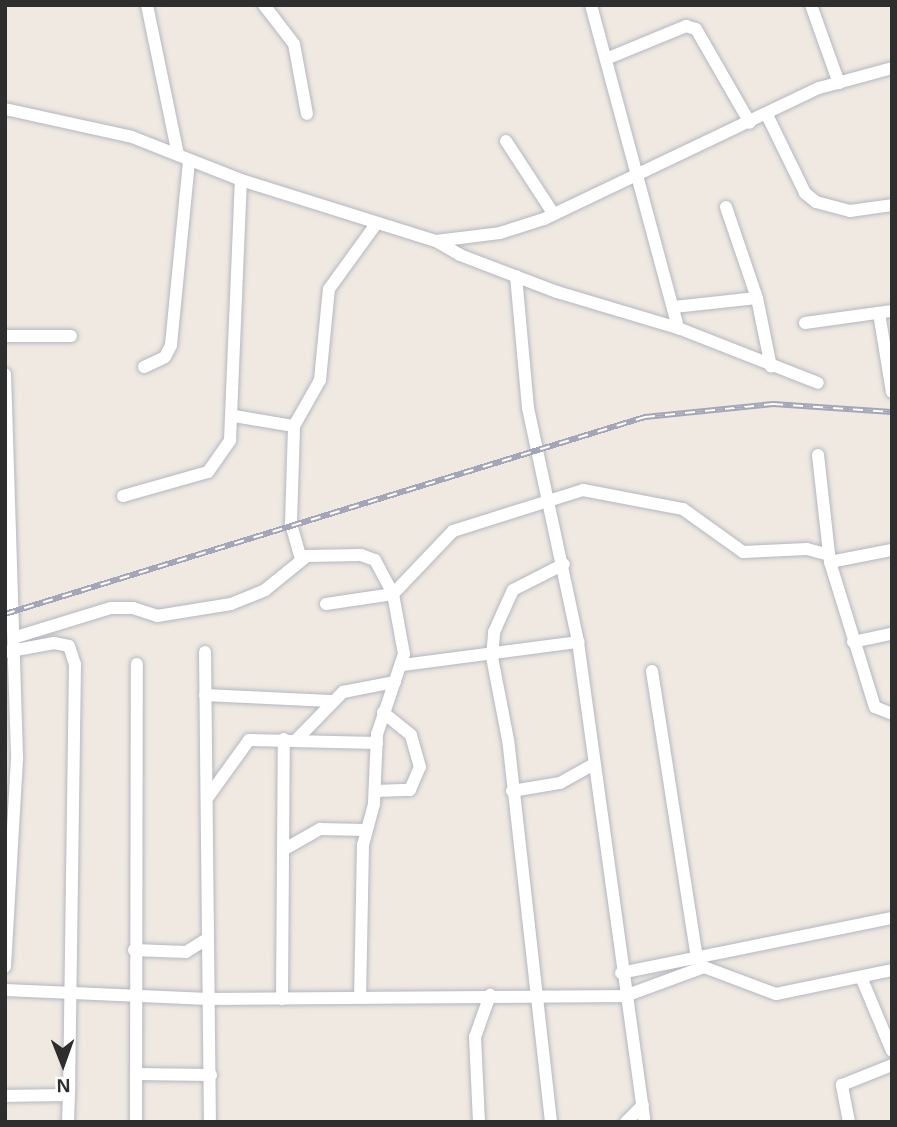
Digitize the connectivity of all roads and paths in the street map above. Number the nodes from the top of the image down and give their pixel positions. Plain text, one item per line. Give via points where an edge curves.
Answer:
1 (147, 5) edge
2 (264, 5) edge
3 (591, 5) edge
4 (811, 5) edge
5 (606, 59) junction
6 (892, 68) edge
7 (839, 83) junction
8 (5, 109) edge
9 (307, 114) dead end
10 (767, 115) junction
11 (750, 123) junction
12 (506, 141) dead end
13 (183, 158) junction
14 (635, 173) junction
15 (241, 180) junction
16 (892, 205) edge
17 (726, 207) dead end
18 (553, 213) junction
19 (376, 224) junction
20 (436, 240) junction
21 (516, 276) junction
22 (757, 298) junction
23 (674, 307) junction
24 (885, 312) edge
25 (805, 323) dead end
26 (678, 328) junction
27 (5, 336) edge
28 (71, 336) dead end
29 (144, 367) dead end
30 (771, 367) junction
31 (5, 374) edge
32 (818, 383) dead end
33 (892, 391) edge
34 (234, 416) junction
35 (294, 426) junction
36 (818, 455) dead end
37 (123, 496) dead end
38 (551, 497) junction
39 (892, 550) edge
40 (8, 559) edge
41 (301, 559) junction
42 (829, 559) junction
43 (564, 564) junction
44 (393, 594) junction
45 (326, 604) dead end
46 (892, 634) edge
47 (578, 642) junction
48 (853, 642) junction
49 (13, 646) edge
50 (205, 652) dead end
51 (492, 657) junction
52 (137, 664) dead end
53 (403, 665) junction
54 (652, 671) dead end
55 (395, 682) junction
56 (205, 695) junction
57 (330, 701) junction
58 (383, 712) junction
59 (892, 714) edge
60 (291, 739) junction
61 (377, 743) junction
62 (594, 764) junction
63 (375, 791) junction
64 (512, 791) junction
65 (208, 797) junction
66 (365, 830) junction
67 (283, 849) junction
68 (892, 918) edge
69 (208, 939) junction
70 (134, 950) junction
71 (697, 960) junction
72 (5, 967) edge
73 (892, 970) edge
74 (621, 973) junction
75 (861, 976) junction
76 (5, 990) edge
77 (536, 994) junction
78 (490, 995) junction
79 (68, 996) junction
80 (625, 996) junction
81 (359, 997) junction
82 (134, 998) junction
83 (209, 999) junction
84 (282, 999) junction
85 (892, 1051) edge
86 (892, 1065) edge
87 (136, 1074) junction
88 (211, 1075) junction
89 (69, 1084) junction
90 (5, 1096) edge
91 (643, 1105) junction
92 (68, 1122) edge
93 (136, 1122) edge
94 (210, 1122) edge
95 (479, 1122) edge
96 (551, 1122) edge
97 (626, 1122) edge
98 (645, 1122) edge
99 (849, 1122) edge

1 - 13 street
2 - 9 street via 294,44
3 - 5 street
4 - 7 street
5 - 11 street via 686,26 696,29
5 - 14 street
6 - 7 street
7 - 10 street
8 - 13 street via 95,126
10 - 11 street
10 - 16 street via 805,192 816,202 850,211
11 - 14 street
12 - 18 street
13 - 15 street
13 - 29 street via 171,345 164,357
14 - 18 street
14 - 23 street
15 - 19 street
15 - 34 street
17 - 22 street
18 - 20 street via 500,233
19 - 20 street
19 - 35 street via 329,289 320,380
20 - 21 street
21 - 26 street via 613,312
21 - 38 street via 528,408
22 - 23 street
22 - 30 street
23 - 26 street
24 - 25 street
24 - 33 street
26 - 30 street
27 - 28 street
30 - 32 street
31 - 40 street
34 - 35 street
34 - 37 street via 230,440 208,472
35 - 41 street via 291,523
36 - 42 street
38 - 42 street via 592,491 683,509 743,552 807,549
38 - 43 street
38 - 44 street via 453,531
39 - 42 street
40 - 49 street
41 - 44 street via 371,556
41 - 49 street via 265,590 231,604 157,616 134,608 111,608
42 - 48 street
43 - 47 street
43 - 51 street via 513,590 494,632
44 - 45 street
44 - 53 street
46 - 48 street
47 - 51 street
47 - 62 street
48 - 59 street via 875,707
49 - 72 street via 18,759
49 - 79 street via 54,643 74,651
50 - 56 street
51 - 53 street
51 - 64 street
52 - 70 street
53 - 55 street
54 - 71 street
55 - 57 street via 365,684
55 - 58 street
56 - 57 street
56 - 65 street
57 - 60 street
58 - 61 street
58 - 63 street via 411,735 418,782 410,790
60 - 61 street
60 - 65 street via 258,737 243,743 230,774
60 - 67 street
61 - 63 street
62 - 64 street via 561,783
62 - 74 street
63 - 66 street
64 - 77 street
65 - 69 street
66 - 67 street via 320,829
66 - 81 street
67 - 84 street
68 - 71 street
69 - 70 street via 186,952
69 - 83 street
70 - 82 street
71 - 74 street
73 - 75 street
74 - 80 street
75 - 80 street via 776,993 704,967
75 - 85 street
76 - 79 street
77 - 78 street
77 - 80 street
77 - 96 street
78 - 81 street
78 - 95 street via 475,1037
79 - 82 street
79 - 89 street
80 - 91 street
81 - 84 street
82 - 83 street
82 - 87 street
83 - 84 street
83 - 88 street
86 - 99 street via 842,1085
87 - 88 street
87 - 93 street
88 - 94 street
89 - 90 street via 61,1095
89 - 92 street
91 - 97 street
91 - 98 street

